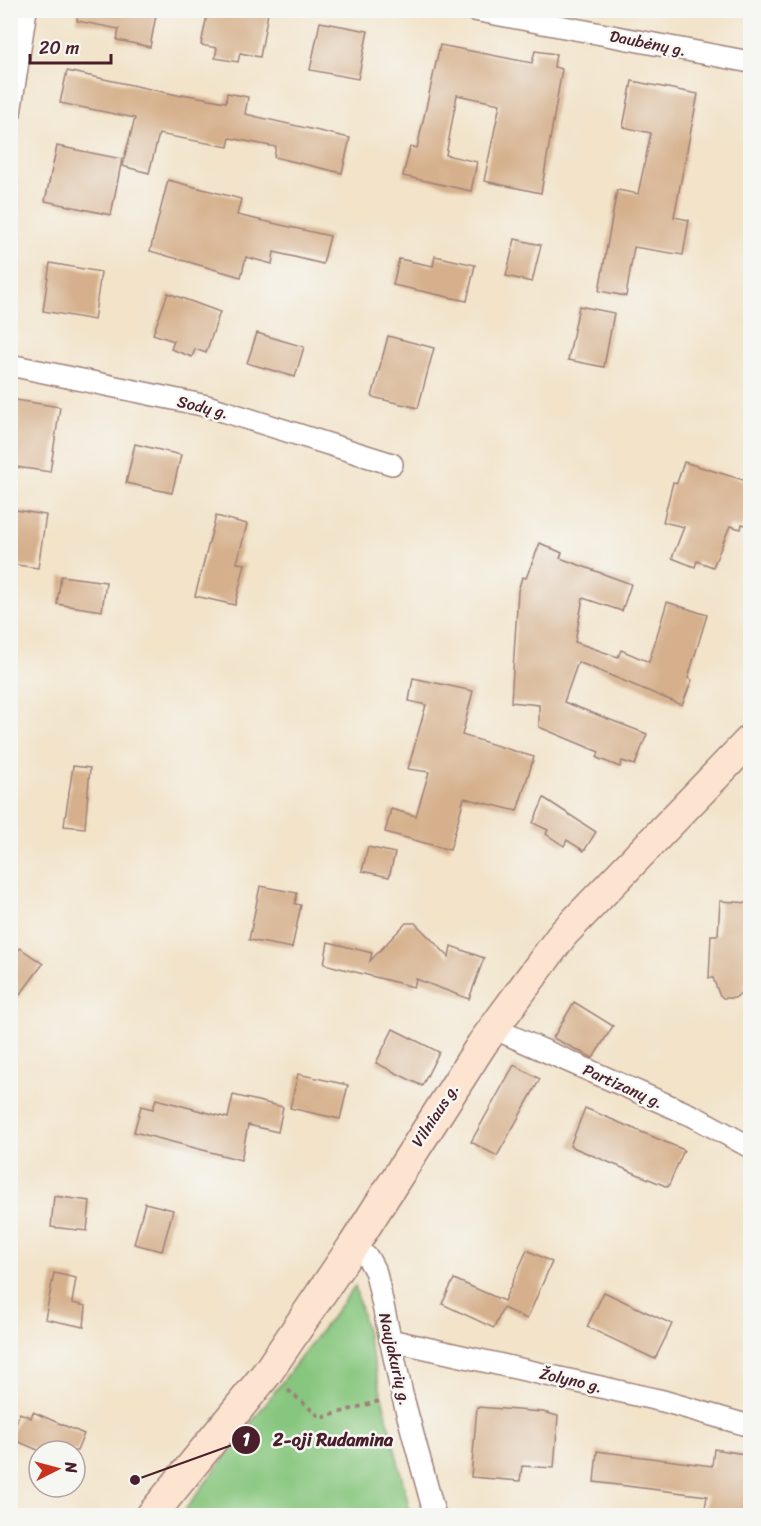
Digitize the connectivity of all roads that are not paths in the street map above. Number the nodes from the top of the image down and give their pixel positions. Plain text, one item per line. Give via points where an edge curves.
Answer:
1 (26, 10) edge
2 (474, 10) edge
3 (750, 62) edge
4 (10, 113) edge
5 (10, 365) edge
6 (392, 464) dead end
7 (750, 740) edge
8 (494, 1028) junction
9 (750, 1147) edge
10 (353, 1246) junction
11 (390, 1340) junction
12 (750, 1426) edge
13 (150, 1515) edge
14 (435, 1515) edge

1 - 4 street
2 - 3 street, Daubėnų g.
5 - 6 street, Sodų g. via 207,406
7 - 8 main road, Vilniaus g. via 563,934
8 - 9 street, Partizanų g. via 695,1117
8 - 10 main road, Vilniaus g.
10 - 11 street, Naujakurių g. via 368,1258 376,1273
10 - 13 main road, Vilniaus g. via 267,1372
11 - 12 street, Žolyno g. via 663,1401
11 - 14 street, Naujakurių g.

